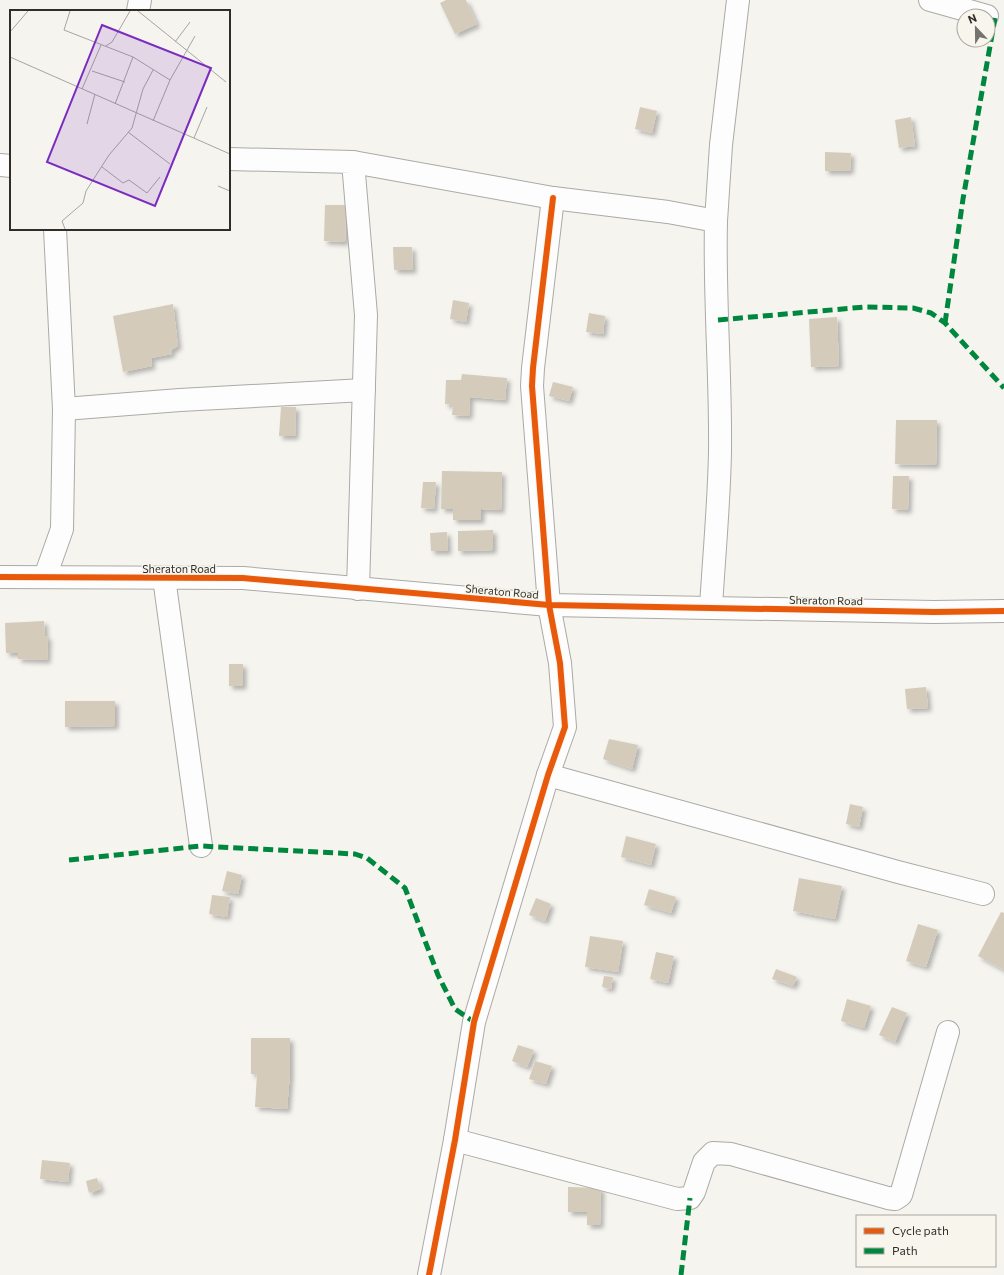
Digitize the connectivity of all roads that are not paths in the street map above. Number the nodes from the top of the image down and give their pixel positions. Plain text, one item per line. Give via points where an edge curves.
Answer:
1 (140, 0) edge
2 (738, 0) edge
3 (930, 0) edge
4 (958, 8) edge
5 (138, 10) edge
6 (230, 159) edge
7 (353, 162) junction
8 (0, 165) edge
9 (10, 166) edge
10 (553, 198) junction
11 (716, 221) junction
12 (55, 230) edge
13 (364, 390) junction
14 (64, 409) junction
15 (0, 577) edge
16 (45, 577) junction
17 (164, 578) junction
18 (358, 589) junction
19 (549, 605) junction
20 (712, 607) junction
21 (1004, 612) edge
22 (548, 775) junction
23 (202, 846) dead end
24 (983, 894) dead end
25 (948, 1032) dead end
26 (455, 1140) junction
27 (429, 1275) edge

1 - 5 street
2 - 11 street via 721,145
3 - 4 street
6 - 7 street
7 - 10 street
7 - 13 street via 366,315
8 - 9 street
10 - 11 street via 668,212
10 - 19 street via 532,386
11 - 20 street via 720,453
12 - 14 street
13 - 14 street
13 - 18 street
14 - 16 street via 62,529
15 - 16 street, Sheraton Road
16 - 17 street, Sheraton Road
17 - 18 street, Sheraton Road via 244,578
17 - 23 street
18 - 19 street, Sheraton Road
19 - 20 street, Sheraton Road
19 - 22 street via 560,664 565,728
20 - 21 street, Sheraton Road
22 - 24 street
22 - 26 street via 474,1022
25 - 26 street via 901,1195 895,1199 731,1154 713,1153 704,1162 690,1198 677,1199
26 - 27 street

